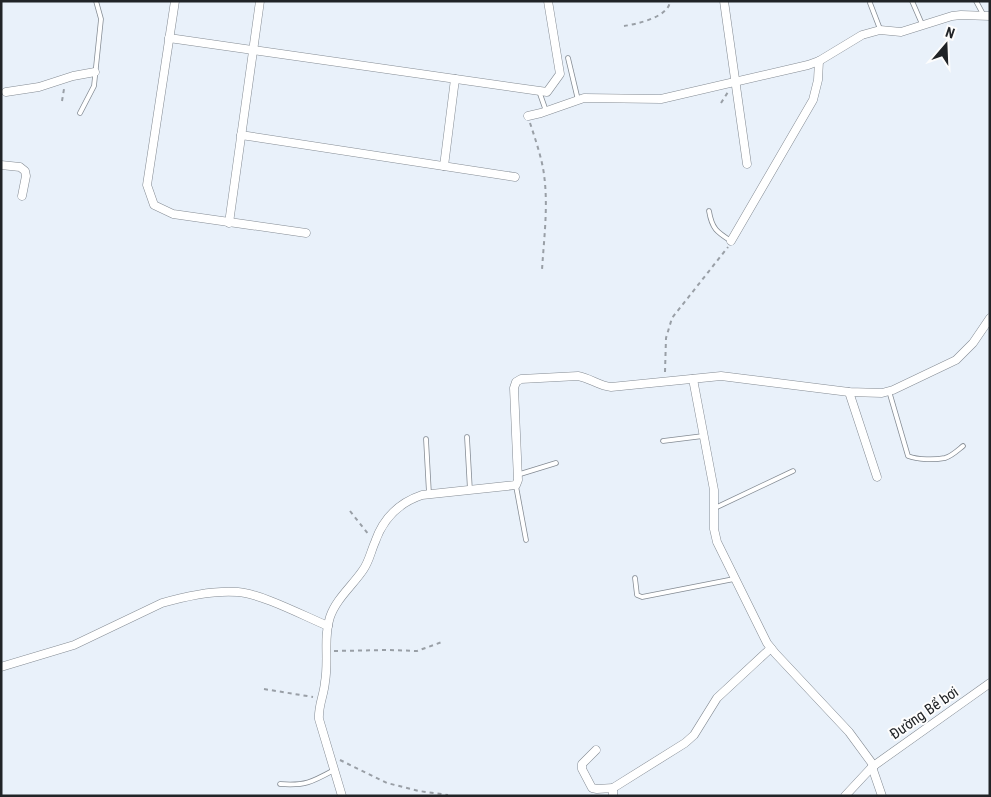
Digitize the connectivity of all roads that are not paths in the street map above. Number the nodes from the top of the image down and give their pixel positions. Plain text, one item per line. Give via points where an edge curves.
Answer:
1 (96, 1) edge
2 (175, 1) edge
3 (260, 1) edge
4 (548, 1) edge
5 (724, 1) edge
6 (912, 1) edge
7 (976, 1) edge
8 (870, 3) dead end
9 (987, 16) edge
10 (923, 26) junction
11 (880, 30) junction
12 (169, 38) junction
13 (253, 49) junction
14 (568, 58) dead end
15 (819, 61) junction
16 (95, 72) junction
17 (455, 79) junction
18 (736, 82) junction
19 (539, 91) junction
20 (6, 92) dead end
21 (578, 100) junction
22 (546, 112) junction
23 (80, 113) dead end
24 (528, 116) road end
25 (241, 135) junction
26 (748, 164) dead end
27 (1, 165) edge
28 (444, 166) junction
29 (515, 177) dead end
30 (22, 196) dead end
31 (709, 211) dead end
32 (229, 223) junction
33 (306, 233) dead end
34 (732, 241) joint
35 (990, 318) edge
36 (692, 379) junction
37 (889, 391) junction
38 (849, 392) junction
39 (704, 436) junction
40 (467, 437) dead end
41 (426, 439) dead end
42 (663, 440) dead end
43 (963, 446) dead end
44 (556, 463) dead end
45 (793, 471) dead end
46 (518, 475) junction
47 (877, 477) dead end
48 (516, 485) junction
49 (470, 490) junction
50 (428, 494) junction
51 (715, 508) junction
52 (526, 540) dead end
53 (635, 578) dead end
54 (734, 579) junction
55 (328, 626) junction
56 (771, 648) junction
57 (1, 667) edge
58 (990, 684) edge
59 (596, 750) dead end
60 (873, 766) junction
61 (334, 770) junction
62 (280, 784) dead end
63 (613, 792) edge
64 (846, 795) edge
65 (342, 796) edge
66 (882, 796) edge

1 - 16 lane via 101,19
2 - 12 street
3 - 13 street
4 - 19 street via 560,74 547,92
5 - 18 street
6 - 10 lane
7 - 9 lane
8 - 11 lane
9 - 10 street via 952,16
10 - 11 street via 901,32
11 - 15 street via 862,35
12 - 13 street
12 - 32 street via 147,185 154,205 160,208 173,214
13 - 17 street
13 - 25 street
14 - 21 lane
15 - 18 street
15 - 34 street via 813,100
16 - 20 street via 39,88
16 - 23 lane via 94,86
17 - 19 street
17 - 28 street
18 - 21 street via 660,99 594,97
18 - 26 street
19 - 22 lane
21 - 22 street
22 - 24 street
25 - 28 street
25 - 32 street
27 - 30 street via 20,167 25,171
28 - 29 street
31 - 34 lane via 711,224
32 - 33 street
35 - 37 street via 973,343 956,360
36 - 38 street via 736,377
36 - 39 street
36 - 46 street via 611,387 578,376 521,379 514,388
37 - 38 street
37 - 43 lane via 908,456 945,458
38 - 47 street
39 - 42 lane
39 - 51 street
40 - 49 lane
41 - 50 lane
44 - 46 lane
45 - 51 lane
46 - 48 street
48 - 49 street
48 - 52 lane
49 - 50 street
50 - 55 street via 409,500 388,516 364,569 330,615
51 - 54 street via 717,542
53 - 54 lane via 637,595 642,597
54 - 56 street
55 - 57 street via 258,597 220,592 162,603 74,645
55 - 61 street via 326,680 318,719
56 - 60 street via 849,732
56 - 63 street via 718,698 694,735
58 - 60 street, Đường Bể bơi
59 - 63 street via 582,768 592,788
60 - 64 street, Đường Bể bơi
60 - 66 street
61 - 62 lane via 310,783
61 - 65 street

